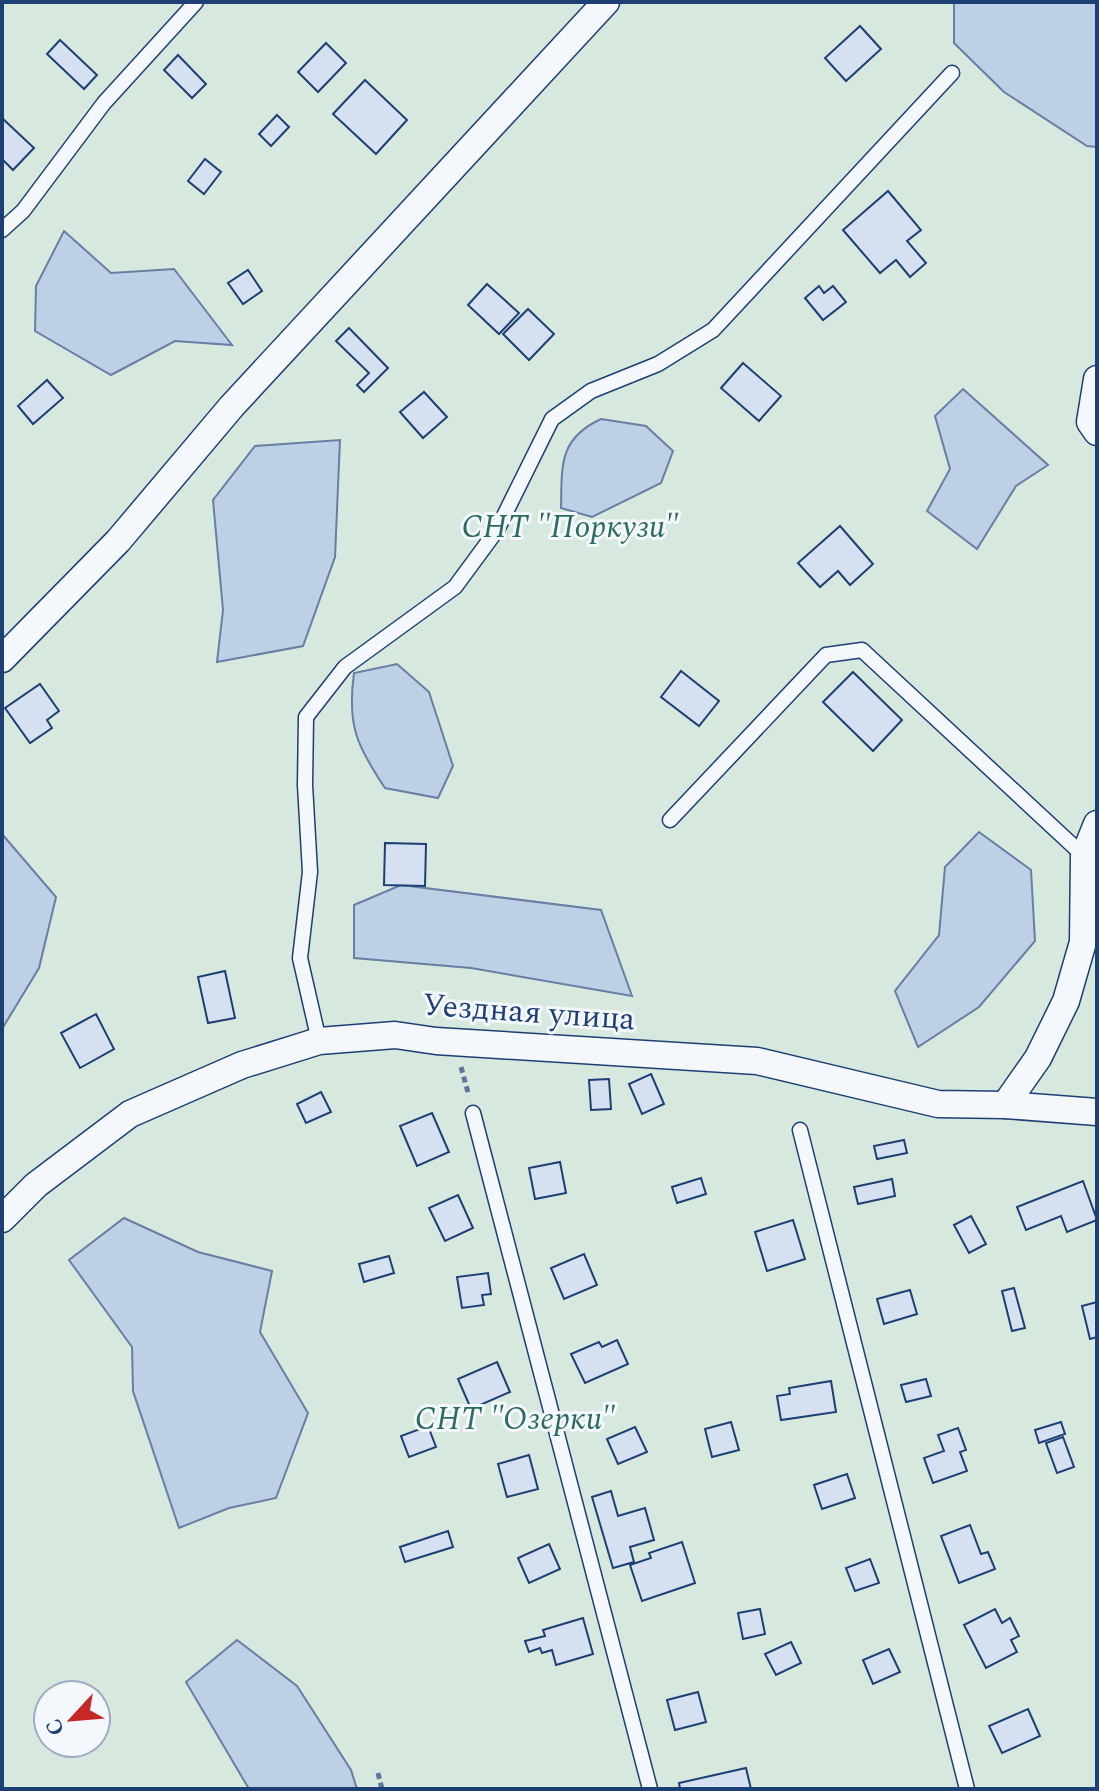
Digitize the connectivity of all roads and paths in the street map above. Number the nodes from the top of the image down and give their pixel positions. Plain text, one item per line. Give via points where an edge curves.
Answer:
1 (196, 2) edge
2 (606, 2) edge
3 (952, 73) dead end
4 (2, 230) edge
5 (1097, 379) edge
6 (1097, 432) edge
7 (2, 659) edge
8 (670, 820) dead end
9 (1097, 824) edge
10 (1084, 856) junction
11 (319, 1041) junction
12 (454, 1042) junction
13 (1005, 1105) junction
14 (1097, 1112) edge
15 (473, 1113) joint
16 (800, 1130) dead end
17 (2, 1219) edge
18 (378, 1773) dead end
19 (382, 1789) edge
20 (650, 1789) edge
21 (967, 1789) edge

1 - 4 lane via 104,103 23,211
2 - 7 street via 232,406 118,541
3 - 11 lane via 713,330 658,364 591,391 552,419 497,530 455,587 345,667 306,717 310,872 300,958
5 - 6 street via 1090,422
8 - 10 lane via 826,655 862,650
9 - 10 street
10 - 13 street via 1083,942 1066,1001 1038,1058
11 - 12 street, Уездная улица via 395,1035
11 - 17 street, Уездная улица via 242,1065 130,1114 36,1185
12 - 13 street, Уездная улица via 757,1061 938,1104
12 - 15 path
13 - 14 street, Уездная улица
15 - 20 lane
16 - 21 lane
18 - 19 path

